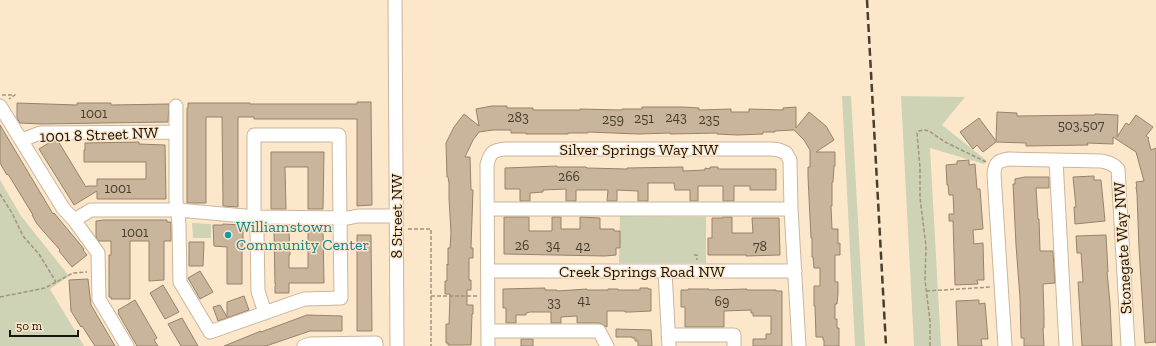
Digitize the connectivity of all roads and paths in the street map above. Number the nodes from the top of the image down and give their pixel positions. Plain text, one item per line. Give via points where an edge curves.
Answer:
1 (395, 0) edge
2 (0, 106) edge
3 (176, 106) dead end
4 (176, 132) junction
5 (22, 140) junction
6 (1056, 160) junction
7 (987, 163) dead end
8 (0, 194) edge
9 (488, 209) junction
10 (791, 209) junction
11 (178, 210) junction
12 (256, 217) junction
13 (344, 218) junction
14 (74, 220) junction
15 (396, 222) junction
16 (488, 271) junction
17 (664, 271) junction
18 (795, 271) junction
19 (98, 272) junction
20 (56, 282) junction
21 (996, 286) dead end
22 (926, 291) junction
23 (431, 296) junction
24 (481, 296) dead end
25 (0, 297) edge
26 (265, 313) junction
27 (488, 331) junction
28 (668, 340) edge
29 (127, 346) edge
30 (304, 346) edge
31 (376, 346) edge
32 (397, 346) edge
33 (431, 346) edge
34 (488, 346) edge
35 (607, 346) edge
36 (734, 346) edge
37 (799, 346) edge
38 (930, 346) edge
39 (1005, 346) edge
40 (1066, 346) edge
41 (1128, 346) edge

1 - 15 street, 8 Street NW
2 - 5 street, 1001 8 Street NW
3 - 4 street, 1001 8 Street NW
4 - 5 street, 1001 8 Street NW via 40,132
4 - 11 street, 1001 8 Street NW
5 - 14 street, 1001 8 Street NW via 63,208
6 - 39 street, Stonegate Way NW via 1002,160 995,167
6 - 40 street
6 - 41 street, Stonegate Way NW via 1107,162 1118,169
7 - 22 path via 929,131 917,133 920,198 926,246
8 - 20 path via 23,236 39,254
9 - 10 street
9 - 10 street, Silver Springs Way NW via 487,165 492,152 500,149 772,149 786,153 790,160
9 - 16 street, Silver Springs Way NW
10 - 18 street, Silver Springs Way NW
11 - 12 street
11 - 14 street via 91,210
11 - 26 street, 1001 8 Street NW via 180,282 210,332
12 - 13 street
12 - 13 street, 1001 8 Street NW via 254,134 339,135
12 - 26 street, 1001 8 Street NW via 258,291
13 - 15 street
13 - 26 street, 1001 8 Street NW via 341,298 304,299
14 - 19 street, 1001 8 Street NW via 98,253
15 - 23 path via 431,229
15 - 32 street, 8 Street NW
16 - 17 street, Creek Springs Road NW
16 - 27 street, Silver Springs Way NW
17 - 18 street, Creek Springs Road NW
17 - 28 street
18 - 37 street, Silver Springs Way NW
19 - 20 path via 73,273
19 - 29 street, 1001 8 Street NW via 99,299
20 - 25 path via 45,288
21 - 22 path
22 - 38 path
23 - 24 path
23 - 33 path
27 - 34 street, Silver Springs Way NW
27 - 35 street via 598,331
28 - 36 street via 734,335
30 - 31 street via 376,342

